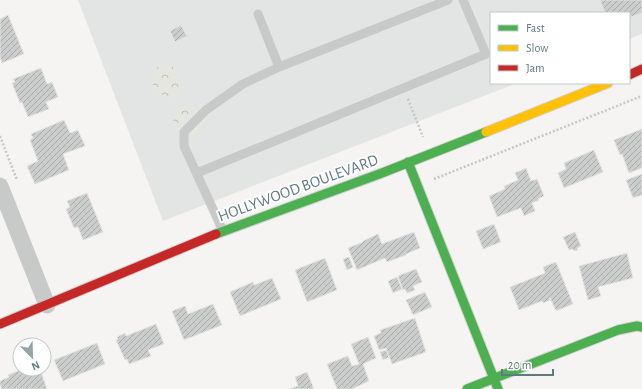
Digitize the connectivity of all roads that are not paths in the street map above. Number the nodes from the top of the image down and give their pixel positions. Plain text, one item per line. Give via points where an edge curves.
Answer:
1 (448, 0) edge
2 (464, 0) edge
3 (258, 14) dead end
4 (279, 67) junction
5 (642, 69) edge
6 (630, 75) edge
7 (605, 84) edge
8 (408, 162) junction
9 (197, 173) junction
10 (0, 186) edge
11 (223, 231) junction
12 (47, 306) junction
13 (0, 324) edge
14 (642, 327) edge
15 (494, 378) junction
16 (467, 389) edge
17 (498, 389) edge

1 - 4 lane
2 - 9 lane via 486,54
3 - 4 lane
4 - 9 lane via 244,84 206,110 184,132 184,146
5 - 6 street
7 - 8 street, HOLLYWOOD BOULEVARD
8 - 11 street, HOLLYWOOD BOULEVARD
8 - 15 street
9 - 11 lane
10 - 12 street
11 - 12 street, HOLLYWOOD BOULEVARD
12 - 13 street, HOLLYWOOD BOULEVARD
14 - 15 street via 618,330
15 - 16 street
15 - 17 street

